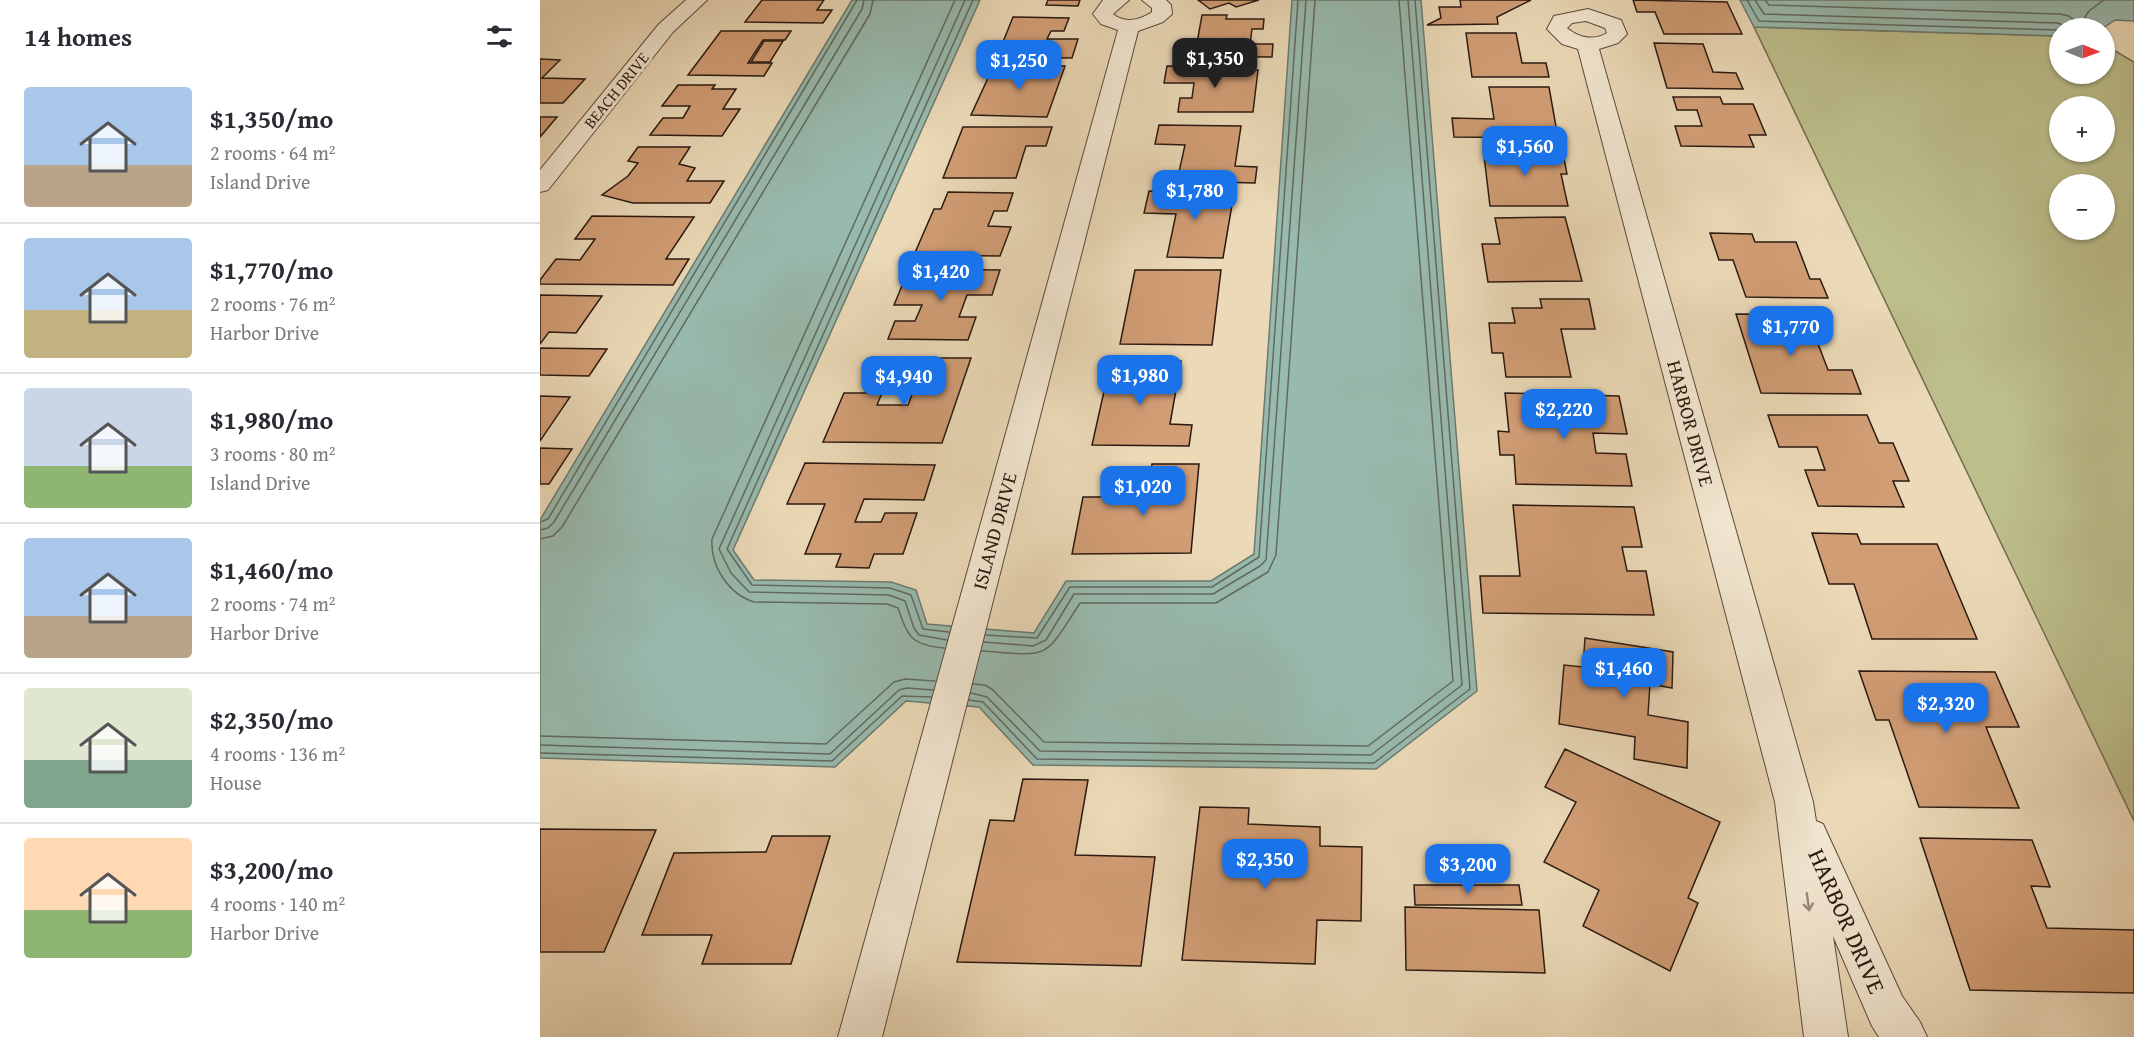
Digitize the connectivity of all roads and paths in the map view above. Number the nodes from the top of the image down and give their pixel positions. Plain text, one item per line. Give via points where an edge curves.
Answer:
1 (697, 0) edge
2 (1119, 0) edge
3 (1152, 0) edge
4 (1129, 25) junction
5 (1587, 43) dead end
6 (540, 185) edge
7 (1794, 802) junction
8 (860, 1037) edge
9 (1826, 1037) edge
10 (1905, 1037) edge

1 - 6 street, BEACH DRIVE via 666,28
2 - 4 street via 1109,4 1103,14 1111,22
3 - 4 street via 1161,4 1162,14 1150,22
4 - 8 street, ISLAND DRIVE
5 - 7 street, HARBOR DRIVE
7 -> 9 street, HARBOR DRIVE
7 - 10 street, HARBOR DRIVE via 1887,1011

